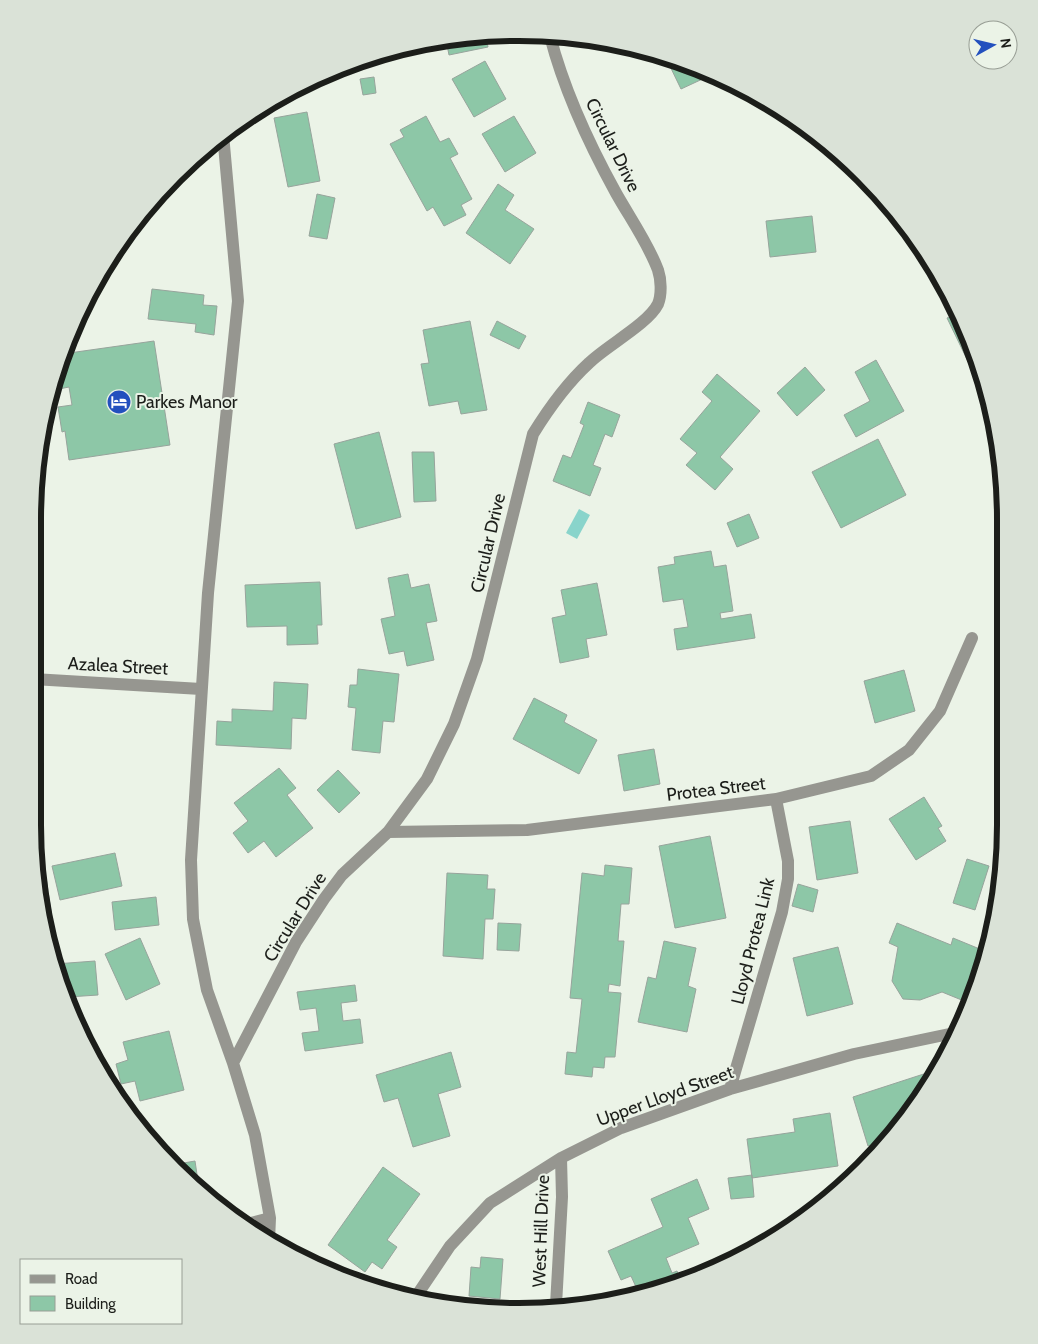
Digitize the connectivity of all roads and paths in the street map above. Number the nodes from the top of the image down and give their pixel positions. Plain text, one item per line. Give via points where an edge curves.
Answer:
1 (551, 42) edge
2 (224, 143) edge
3 (972, 638) dead end
4 (41, 679) edge
5 (201, 689) junction
6 (776, 799) junction
7 (388, 832) junction
8 (948, 1034) edge
9 (233, 1063) junction
10 (730, 1089) junction
11 (560, 1158) junction
12 (270, 1218) junction
13 (254, 1222) edge
14 (269, 1232) edge
15 (419, 1292) edge
16 (556, 1301) edge

1 - 7 street, Circular Drive via 557,66 602,168 658,272 661,289 658,304 643,321 590,362 550,406 533,434 477,659 454,724 427,778
2 - 5 street via 238,301
3 - 6 street, Protea Street via 940,711 909,750 871,776
4 - 5 street, Azalea Street
5 - 9 street via 191,860 193,919 208,990
6 - 7 street, Protea Street via 527,830
6 - 10 street, Lloyd Protea Link via 788,861 788,879 782,912
7 - 9 street, Circular Drive via 342,875 324,899 296,942
8 - 10 street, Upper Lloyd Street via 854,1054
9 - 12 street via 254,1135
10 - 11 street, Upper Lloyd Street via 621,1128
11 - 15 street, Upper Lloyd Street via 490,1203 450,1246
11 - 16 street, West Hill Drive via 562,1197
12 - 13 street
12 - 14 street

